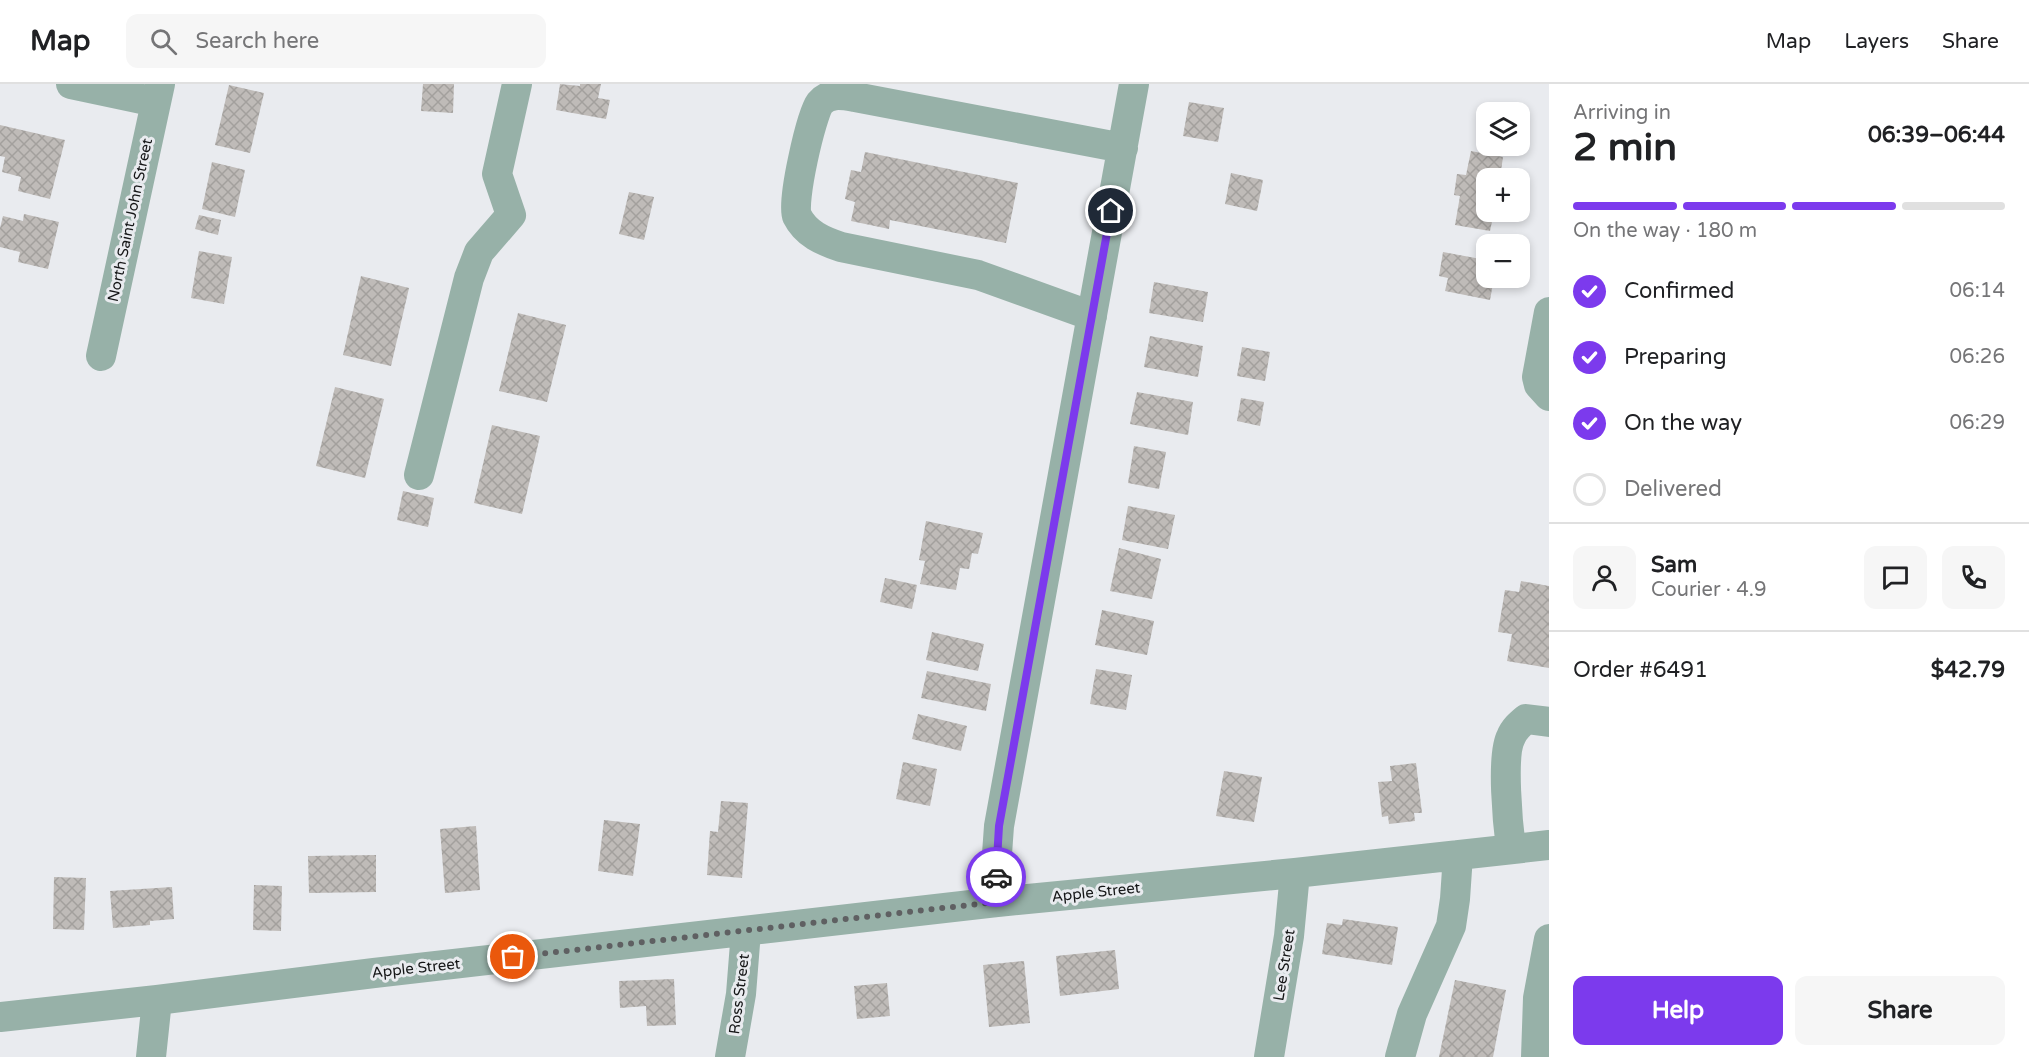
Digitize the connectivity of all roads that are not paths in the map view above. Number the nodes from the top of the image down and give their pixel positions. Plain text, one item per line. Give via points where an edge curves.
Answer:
1 (71, 84) edge
2 (517, 84) edge
3 (1134, 84) edge
4 (158, 93) edge
5 (1123, 148) junction
6 (1549, 312) edge
7 (1092, 316) junction
8 (101, 356) dead end
9 (1549, 396) edge
10 (419, 476) dead end
11 (1549, 722) edge
12 (1549, 845) edge
13 (1511, 849) junction
14 (1458, 855) junction
15 (1295, 873) junction
16 (996, 902) junction
17 (746, 931) junction
18 (1549, 939) edge
19 (157, 1000) junction
20 (0, 1017) edge
21 (151, 1057) edge
22 (730, 1057) edge
23 (1269, 1057) edge
24 (1400, 1057) edge
25 (1536, 1057) edge

1 - 4 street
2 - 10 street via 497,174 511,215 479,252 469,278
3 - 5 street
4 - 8 street, North Saint John Street
5 - 7 street
5 - 7 street via 830,95 821,102 813,118 796,194 795,213 805,228 822,241 978,275
6 - 9 street via 1537,377
7 - 16 street via 999,826
11 - 13 street via 1526,719 1510,738 1506,813
12 - 13 street, Apple Street
13 - 14 street, Apple Street
14 - 15 street, Apple Street
14 - 24 street via 1451,926 1412,1014
15 - 16 street, Apple Street
15 - 23 street, Lee Street
16 - 17 street, Apple Street
17 - 19 street, Apple Street
17 - 22 street, Ross Street
18 - 25 street via 1538,998
19 - 20 street, Apple Street
19 - 21 street

